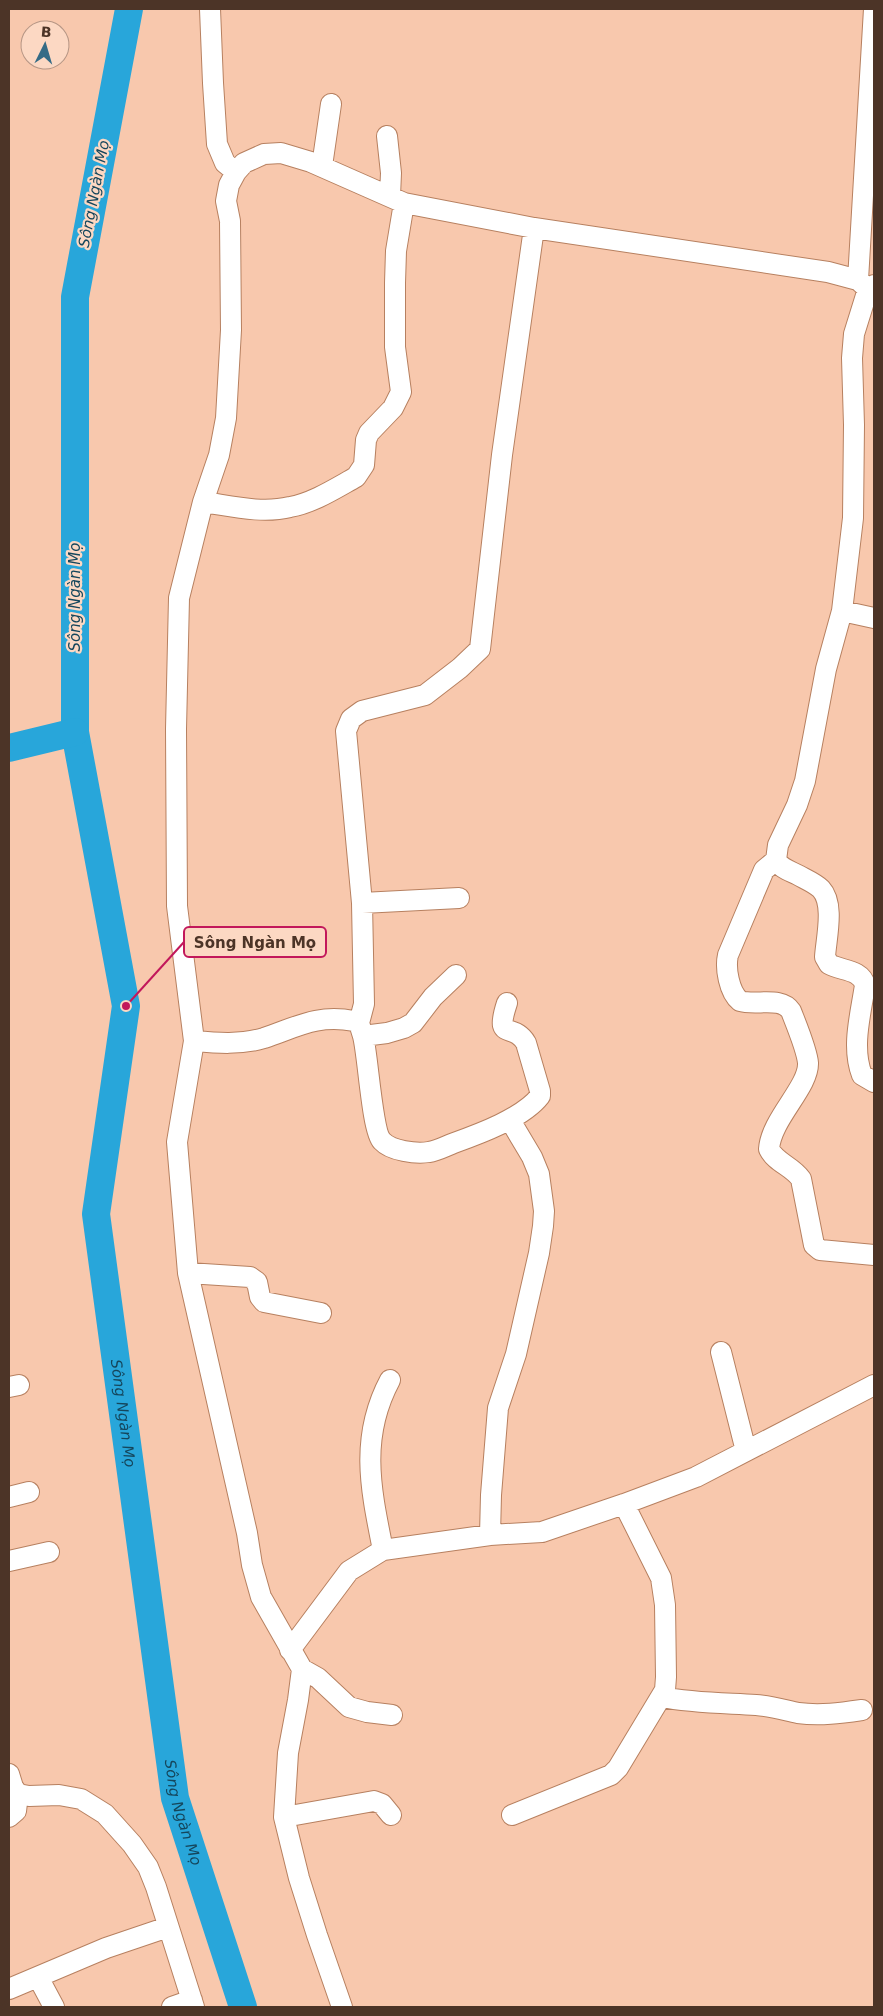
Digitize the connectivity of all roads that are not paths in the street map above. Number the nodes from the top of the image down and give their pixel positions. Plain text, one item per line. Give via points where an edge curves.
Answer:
1 (210, 9) edge
2 (874, 9) edge
3 (331, 104) dead end
4 (387, 136) dead end
5 (322, 166) junction
6 (236, 172) junction
7 (397, 199) junction
8 (534, 228) junction
9 (869, 287) edge
10 (203, 502) junction
11 (842, 611) junction
12 (874, 618) edge
13 (776, 860) junction
14 (459, 898) dead end
15 (362, 903) junction
16 (456, 975) dead end
17 (507, 1003) dead end
18 (361, 1030) junction
19 (194, 1041) junction
20 (874, 1082) edge
21 (510, 1120) junction
22 (874, 1255) edge
23 (188, 1273) junction
24 (321, 1313) dead end
25 (721, 1352) dead end
26 (390, 1380) dead end
27 (874, 1385) edge
28 (746, 1451) junction
29 (29, 1492) dead end
30 (9, 1497) edge
31 (624, 1504) junction
32 (490, 1535) junction
33 (382, 1550) junction
34 (49, 1552) dead end
35 (9, 1561) edge
36 (290, 1650) junction
37 (302, 1669) junction
38 (661, 1697) junction
39 (862, 1710) dead end
40 (392, 1715) dead end
41 (9, 1774) edge
42 (18, 1794) junction
43 (391, 1815) dead end
44 (512, 1815) dead end
45 (9, 1817) edge
46 (284, 1817) junction
47 (168, 1927) junction
48 (38, 1977) junction
49 (9, 1989) edge
50 (193, 2004) edge
51 (54, 2007) edge
52 (172, 2007) edge
53 (342, 2007) edge

1 - 6 street via 217,144 226,163
2 - 9 street
3 - 5 street
4 - 7 street
5 - 6 street via 280,152 264,154 244,163
5 - 7 street
6 - 10 street via 226,201 230,221 231,320 226,418 219,455
7 - 8 street
7 - 10 street via 395,347 401,392 393,408 369,433 361,471 348,482 290,508 268,510
8 - 9 street via 828,272
8 - 15 street via 502,455 480,649 425,695 362,711 351,719 346,730
9 - 11 street via 854,334 853,518
10 - 19 street via 179,598 176,729 177,906
11 - 12 street
11 - 13 street via 826,669 800,799 778,845
13 - 20 street via 822,890 829,910 825,957 828,964 859,974 863,979 857,1055 862,1075
13 - 22 street via 764,870 726,965 732,989 740,1001 788,1006 808,1061 805,1077 772,1132 768,1150 801,1179 814,1245 820,1250
14 - 15 street
15 - 18 street via 364,1004
16 - 18 street via 413,1023 387,1033
17 - 21 street via 502,1026 526,1043 540,1091 538,1100
18 - 19 street via 349,1020 316,1019 249,1041
18 - 21 street via 375,1121 379,1137 389,1146 430,1152
19 - 23 street via 177,1142
21 - 32 street via 539,1174 544,1211 540,1253 516,1354 498,1408
23 - 24 street via 253,1278 264,1302
23 - 36 street via 252,1565 261,1597
25 - 28 street
26 - 33 street via 378,1406 369,1466
27 - 28 street
28 - 31 street via 696,1477
29 - 30 street
31 - 32 street via 542,1532
31 - 38 street via 661,1578 666,1677
32 - 33 street
33 - 36 street via 349,1571
34 - 35 street
36 - 37 street
37 - 40 street via 318,1678 349,1707
37 - 46 street via 288,1753
38 - 39 street via 816,1714
38 - 44 street via 611,1775
41 - 42 street via 12,1787
42 - 45 street via 16,1810
42 - 47 street via 82,1799 104,1814 148,1867
43 - 46 street via 382,1804 374,1801
46 - 53 street via 316,1935
47 - 48 street via 106,1948
47 - 50 street
48 - 49 street
48 - 51 street
50 - 52 street

